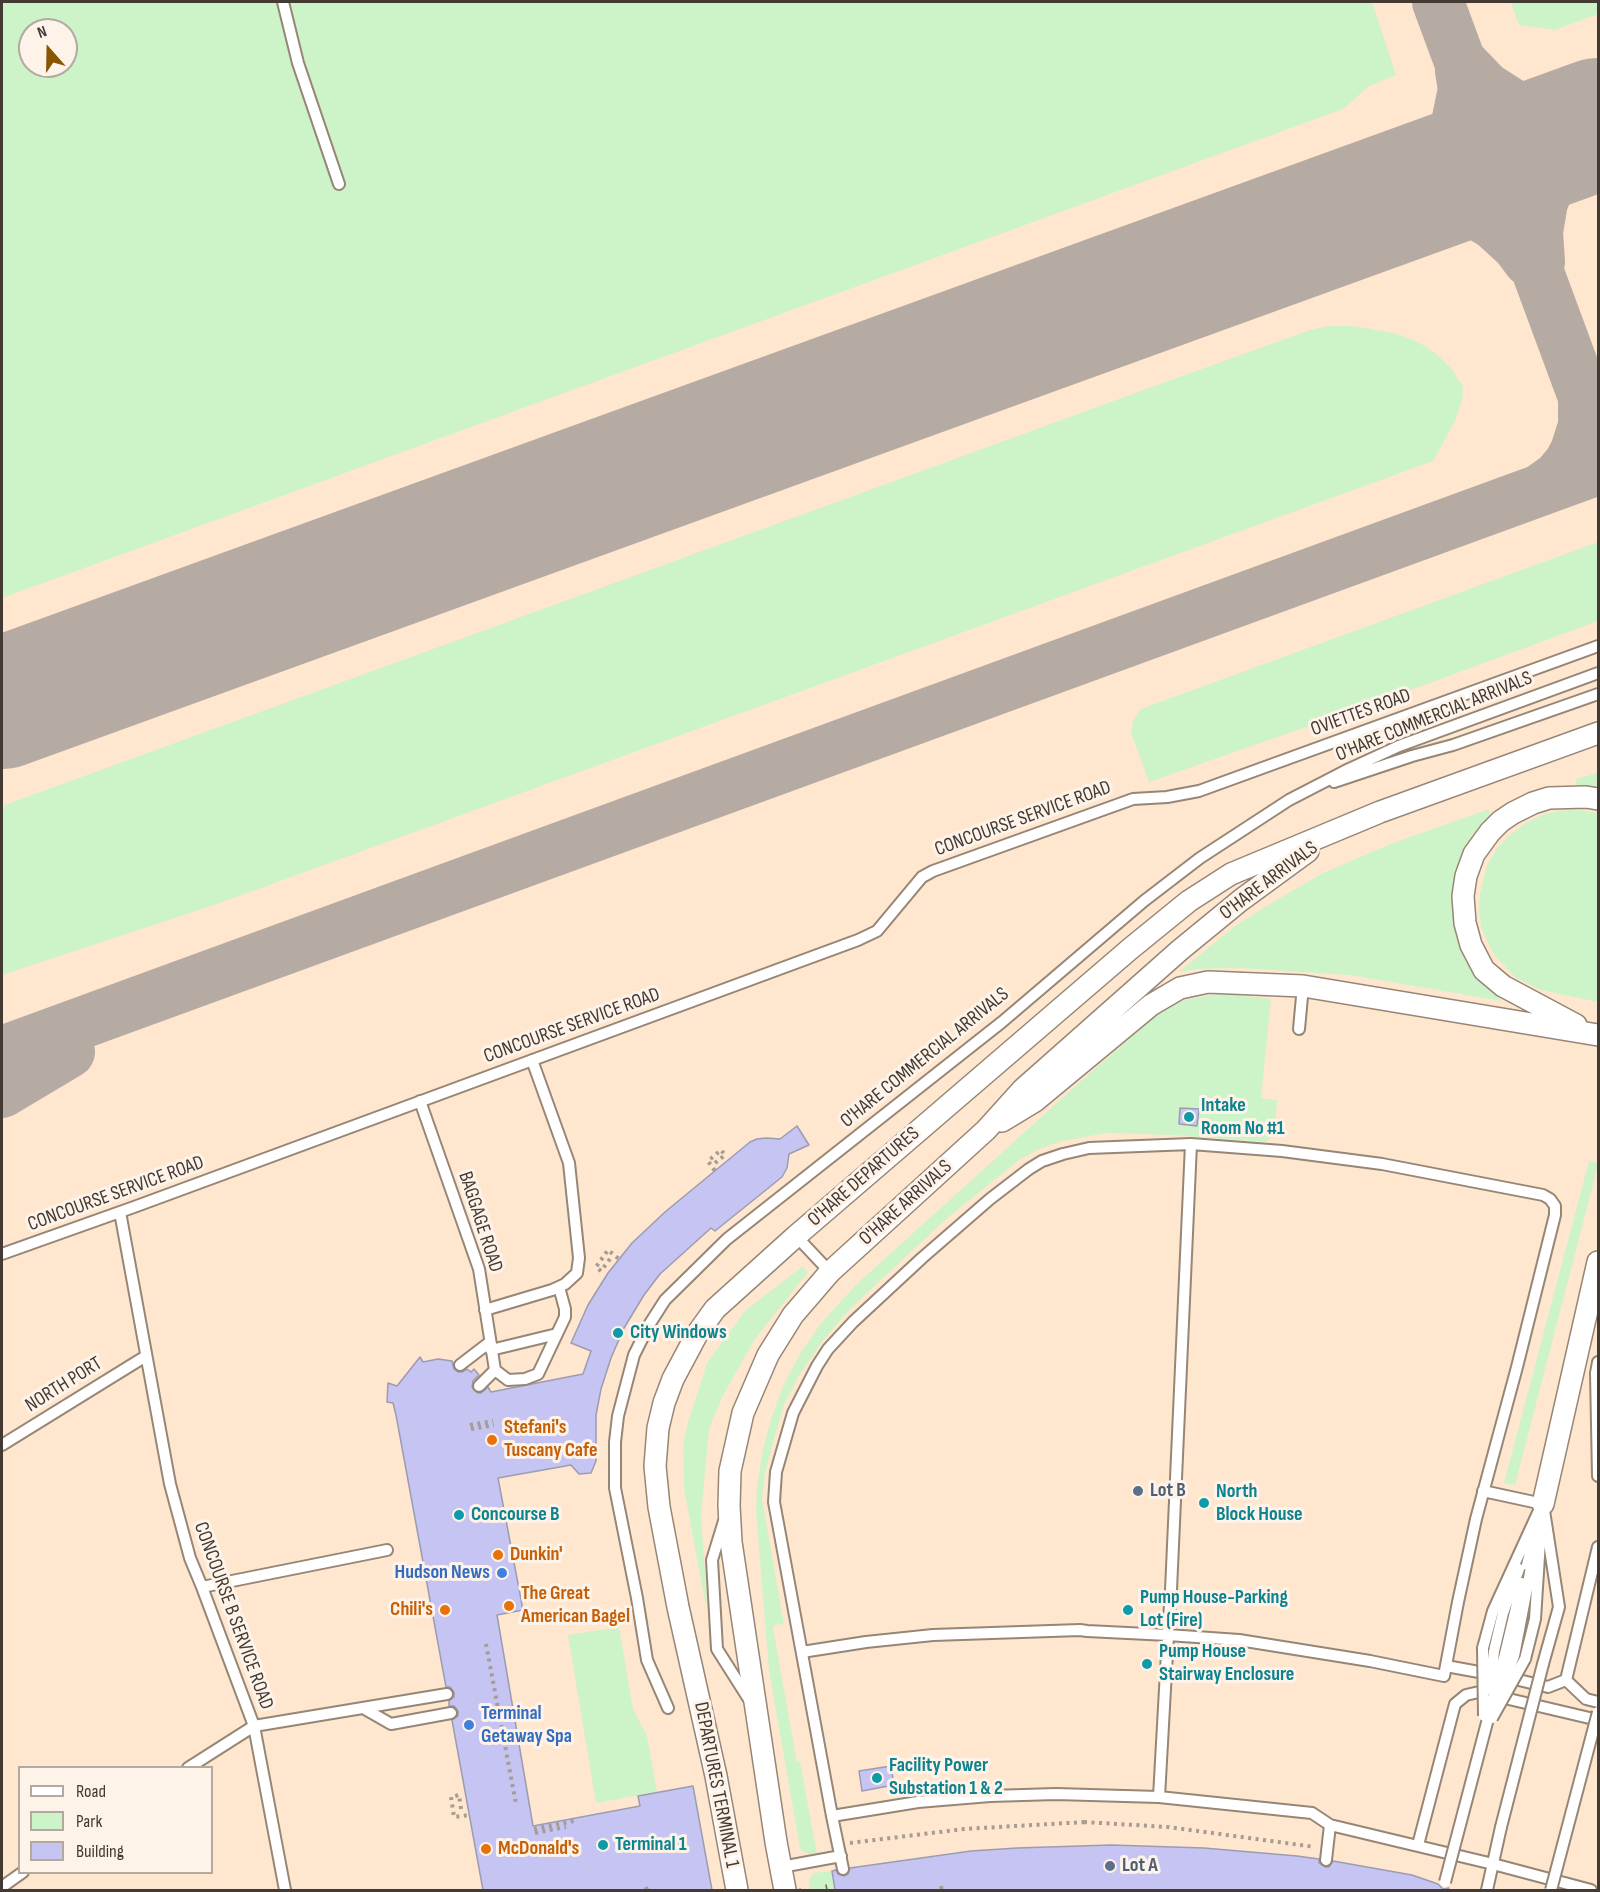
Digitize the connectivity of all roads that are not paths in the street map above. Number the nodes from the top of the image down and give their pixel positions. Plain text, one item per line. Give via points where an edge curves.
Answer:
1 (283, 2) edge
2 (339, 184) dead end
3 (1599, 646) edge
4 (1599, 674) edge
5 (1599, 694) edge
6 (1599, 720) edge
7 (1599, 733) edge
8 (1566, 745) junction
9 (1303, 792) junction
10 (1133, 799) joint
11 (1599, 799) edge
12 (1335, 831) junction
13 (1303, 986) junction
14 (1299, 1029) dead end
15 (1596, 1035) edge
16 (532, 1060) junction
17 (420, 1101) junction
18 (986, 1130) junction
19 (1191, 1144) junction
20 (120, 1212) junction
21 (796, 1236) junction
22 (2, 1254) edge
23 (1599, 1262) edge
24 (830, 1272) junction
25 (559, 1287) junction
26 (485, 1310) junction
27 (557, 1334) junction
28 (490, 1346) junction
29 (146, 1356) junction
30 (1599, 1362) edge
31 (460, 1365) dead end
32 (495, 1370) junction
33 (478, 1386) dead end
34 (2, 1445) edge
35 (1599, 1476) edge
36 (1484, 1491) junction
37 (1542, 1504) junction
38 (729, 1506) junction
39 (1599, 1547) edge
40 (387, 1550) dead end
41 (202, 1587) junction
42 (1168, 1635) junction
43 (802, 1652) junction
44 (1510, 1655) junction
45 (1446, 1666) junction
46 (695, 1680) joint
47 (1566, 1680) junction
48 (447, 1694) dead end
49 (1599, 1702) edge
50 (362, 1708) junction
51 (668, 1708) dead end
52 (755, 1709) junction
53 (1599, 1712) edge
54 (451, 1713) dead end
55 (1599, 1720) edge
56 (254, 1726) junction
57 (1484, 1731) junction
58 (190, 1766) edge
59 (1159, 1797) junction
60 (832, 1816) junction
61 (1330, 1825) junction
62 (1418, 1845) junction
63 (839, 1850) junction
64 (1327, 1855) road end
65 (1493, 1864) junction
66 (781, 1867) junction
67 (843, 1869) dead end
68 (20, 1874) edge
69 (1445, 1882) dead end
70 (2, 1887) edge
71 (285, 1890) edge
72 (737, 1890) edge
73 (785, 1890) edge
74 (1487, 1890) edge
75 (1551, 1890) edge
76 (1591, 1890) edge

1 - 2 lane via 298,63
3 - 10 lane, OVIETTES ROAD via 1199,791
4 - 9 lane, O'HARE COMMERCIAL ARRIVALS via 1399,746
5 - 9 lane
6 - 8 lane
7 - 8 street
8 - 12 street
9 - 51 lane, O'HARE COMMERCIAL ARRIVALS via 1200,858 1153,894 1002,1022 726,1239 665,1300 631,1365 618,1416 615,1488 647,1660
10 - 16 lane, CONCOURSE SERVICE ROAD via 933,871 922,877 877,932
11 - 15 street via 1549,798 1507,817 1474,854 1463,896 1471,945 1484,970 1503,986
12 - 18 street, O'HARE ARRIVALS via 1180,950 1023,1089
12 - 21 street, O'HARE DEPARTURES via 1231,874 1189,901
13 - 14 lane
13 - 15 street
13 - 18 street via 1208,982 1180,988 1151,1005 1035,1101
16 - 17 lane, CONCOURSE SERVICE ROAD
16 - 25 lane via 569,1163 579,1257 577,1273
17 - 20 lane, CONCOURSE SERVICE ROAD
17 - 26 lane, BAGGAGE ROAD via 479,1269
18 - 24 street, O'HARE ARRIVALS
19 - 36 lane via 1382,1164 1550,1199 1555,1215
19 - 42 lane
19 - 43 lane via 1089,1148 1042,1161 954,1229 828,1349 794,1413 776,1472 774,1502
20 - 22 lane, CONCOURSE SERVICE ROAD
20 - 29 lane, CONCOURSE B SERVICE ROAD
21 - 24 lane
21 - 46 street, O'HARE DEPARTURES via 715,1308 696,1334 673,1379 658,1428 658,1508
23 - 37 street
24 - 38 street, O'HARE ARRIVALS via 793,1315 754,1382 730,1471
25 - 26 lane
25 - 27 lane via 566,1309
26 - 28 lane, BAGGAGE ROAD
27 - 28 lane
27 - 32 lane via 538,1374 508,1380
28 - 31 lane
28 - 32 lane, BAGGAGE ROAD
29 - 34 lane, NORTH PORT
29 - 41 lane, CONCOURSE B SERVICE ROAD via 170,1484
30 - 35 lane
32 - 33 lane
36 - 37 lane
36 - 45 lane
37 - 44 lane
37 - 44 lane via 1535,1619
37 - 57 lane, bridge via 1492,1611 1483,1648
37 - 65 lane, bridge via 1559,1607
38 - 52 street, O'HARE ARRIVALS
38 - 52 lane via 712,1560 717,1649
39 - 47 lane
40 - 41 lane
41 - 56 lane, CONCOURSE B SERVICE ROAD
42 - 43 lane via 1080,1630 933,1635
42 - 45 lane via 1305,1649 1444,1676
42 - 59 lane
43 - 60 lane
44 - 57 lane, bridge
44 - 57 lane, bridge
45 - 47 lane via 1548,1687
46 - 72 street, DEPARTURES TERMINAL 1
47 - 49 lane via 1586,1699
48 - 50 lane
50 - 54 lane via 391,1724
50 - 56 lane
52 - 66 street, O'HARE ARRIVALS
53 - 75 lane, bridge
55 - 62 lane via 1479,1692 1466,1695 1455,1704
56 - 58 lane
56 - 71 lane, CONCOURSE B SERVICE ROAD
57 - 69 lane, bridge
59 - 60 lane via 990,1796 918,1802
59 - 61 lane via 1312,1813
60 - 63 lane
61 - 62 lane
61 - 64 lane
62 - 65 lane
63 - 66 lane
63 - 67 lane
65 - 74 lane
65 - 76 lane
66 - 73 street, O'HARE ARRIVALS
68 - 70 lane

